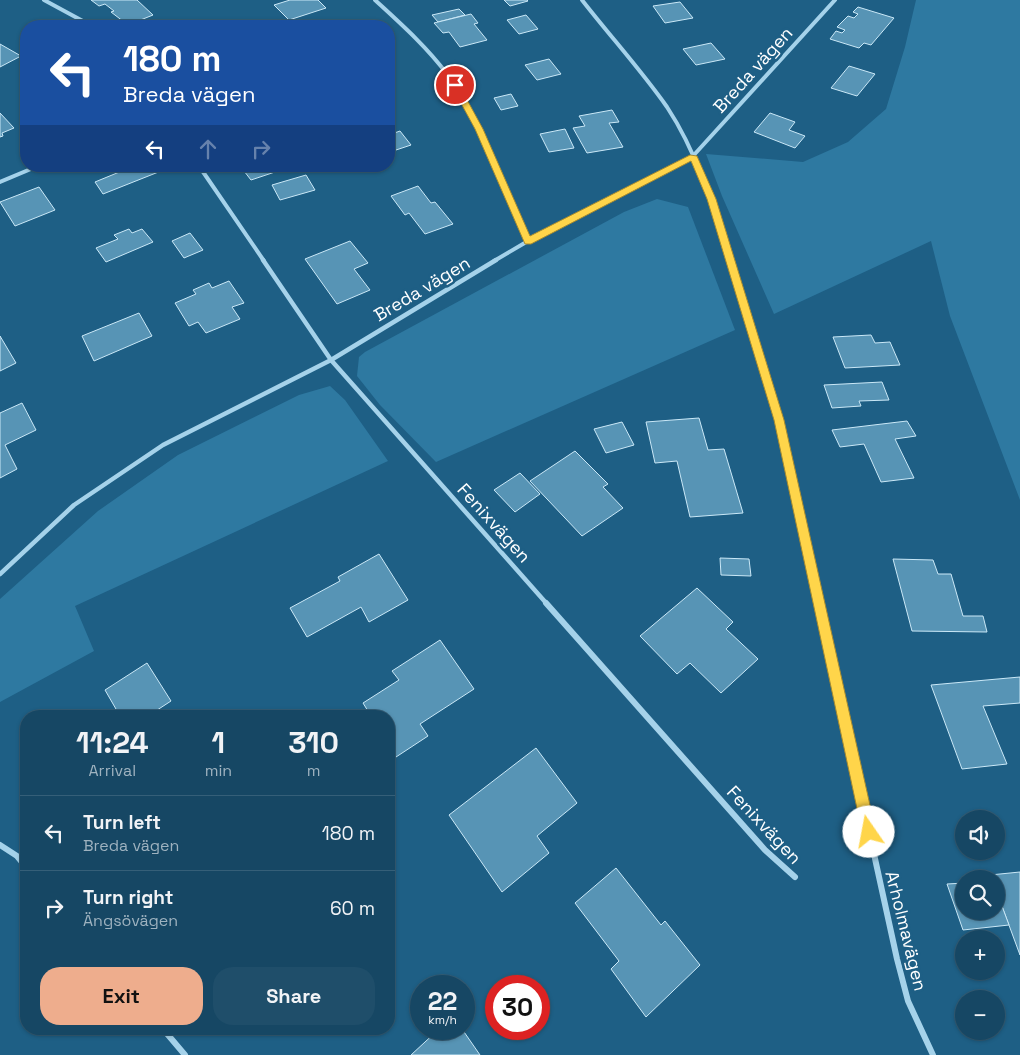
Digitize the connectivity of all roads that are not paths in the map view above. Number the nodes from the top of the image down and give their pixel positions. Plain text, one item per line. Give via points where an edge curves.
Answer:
1 (44, 0) edge
2 (375, 0) edge
3 (582, 0) edge
4 (835, 0) edge
5 (81, 20) edge
6 (693, 156) junction
7 (24, 172) edge
8 (203, 172) edge
9 (0, 182) edge
10 (528, 241) junction
11 (331, 360) junction
12 (0, 574) edge
13 (0, 845) edge
14 (20, 860) edge
15 (795, 877) dead end
16 (168, 1035) edge
17 (185, 1055) edge
18 (933, 1055) edge

1 - 5 street
2 - 10 street via 424,48 455,85 479,129
3 - 6 street, Arholmavägen via 667,108
4 - 6 street, Breda vägen
6 - 10 street, Breda vägen
6 - 18 street, Arholmavägen via 712,199 779,420 897,959 908,1001
7 - 9 street
8 - 11 street, Fenixvägen
10 - 11 street, Breda vägen
11 - 12 street, Breda vägen via 163,444 74,505
11 - 15 street, Fenixvägen via 765,850
13 - 14 street
16 - 17 street

